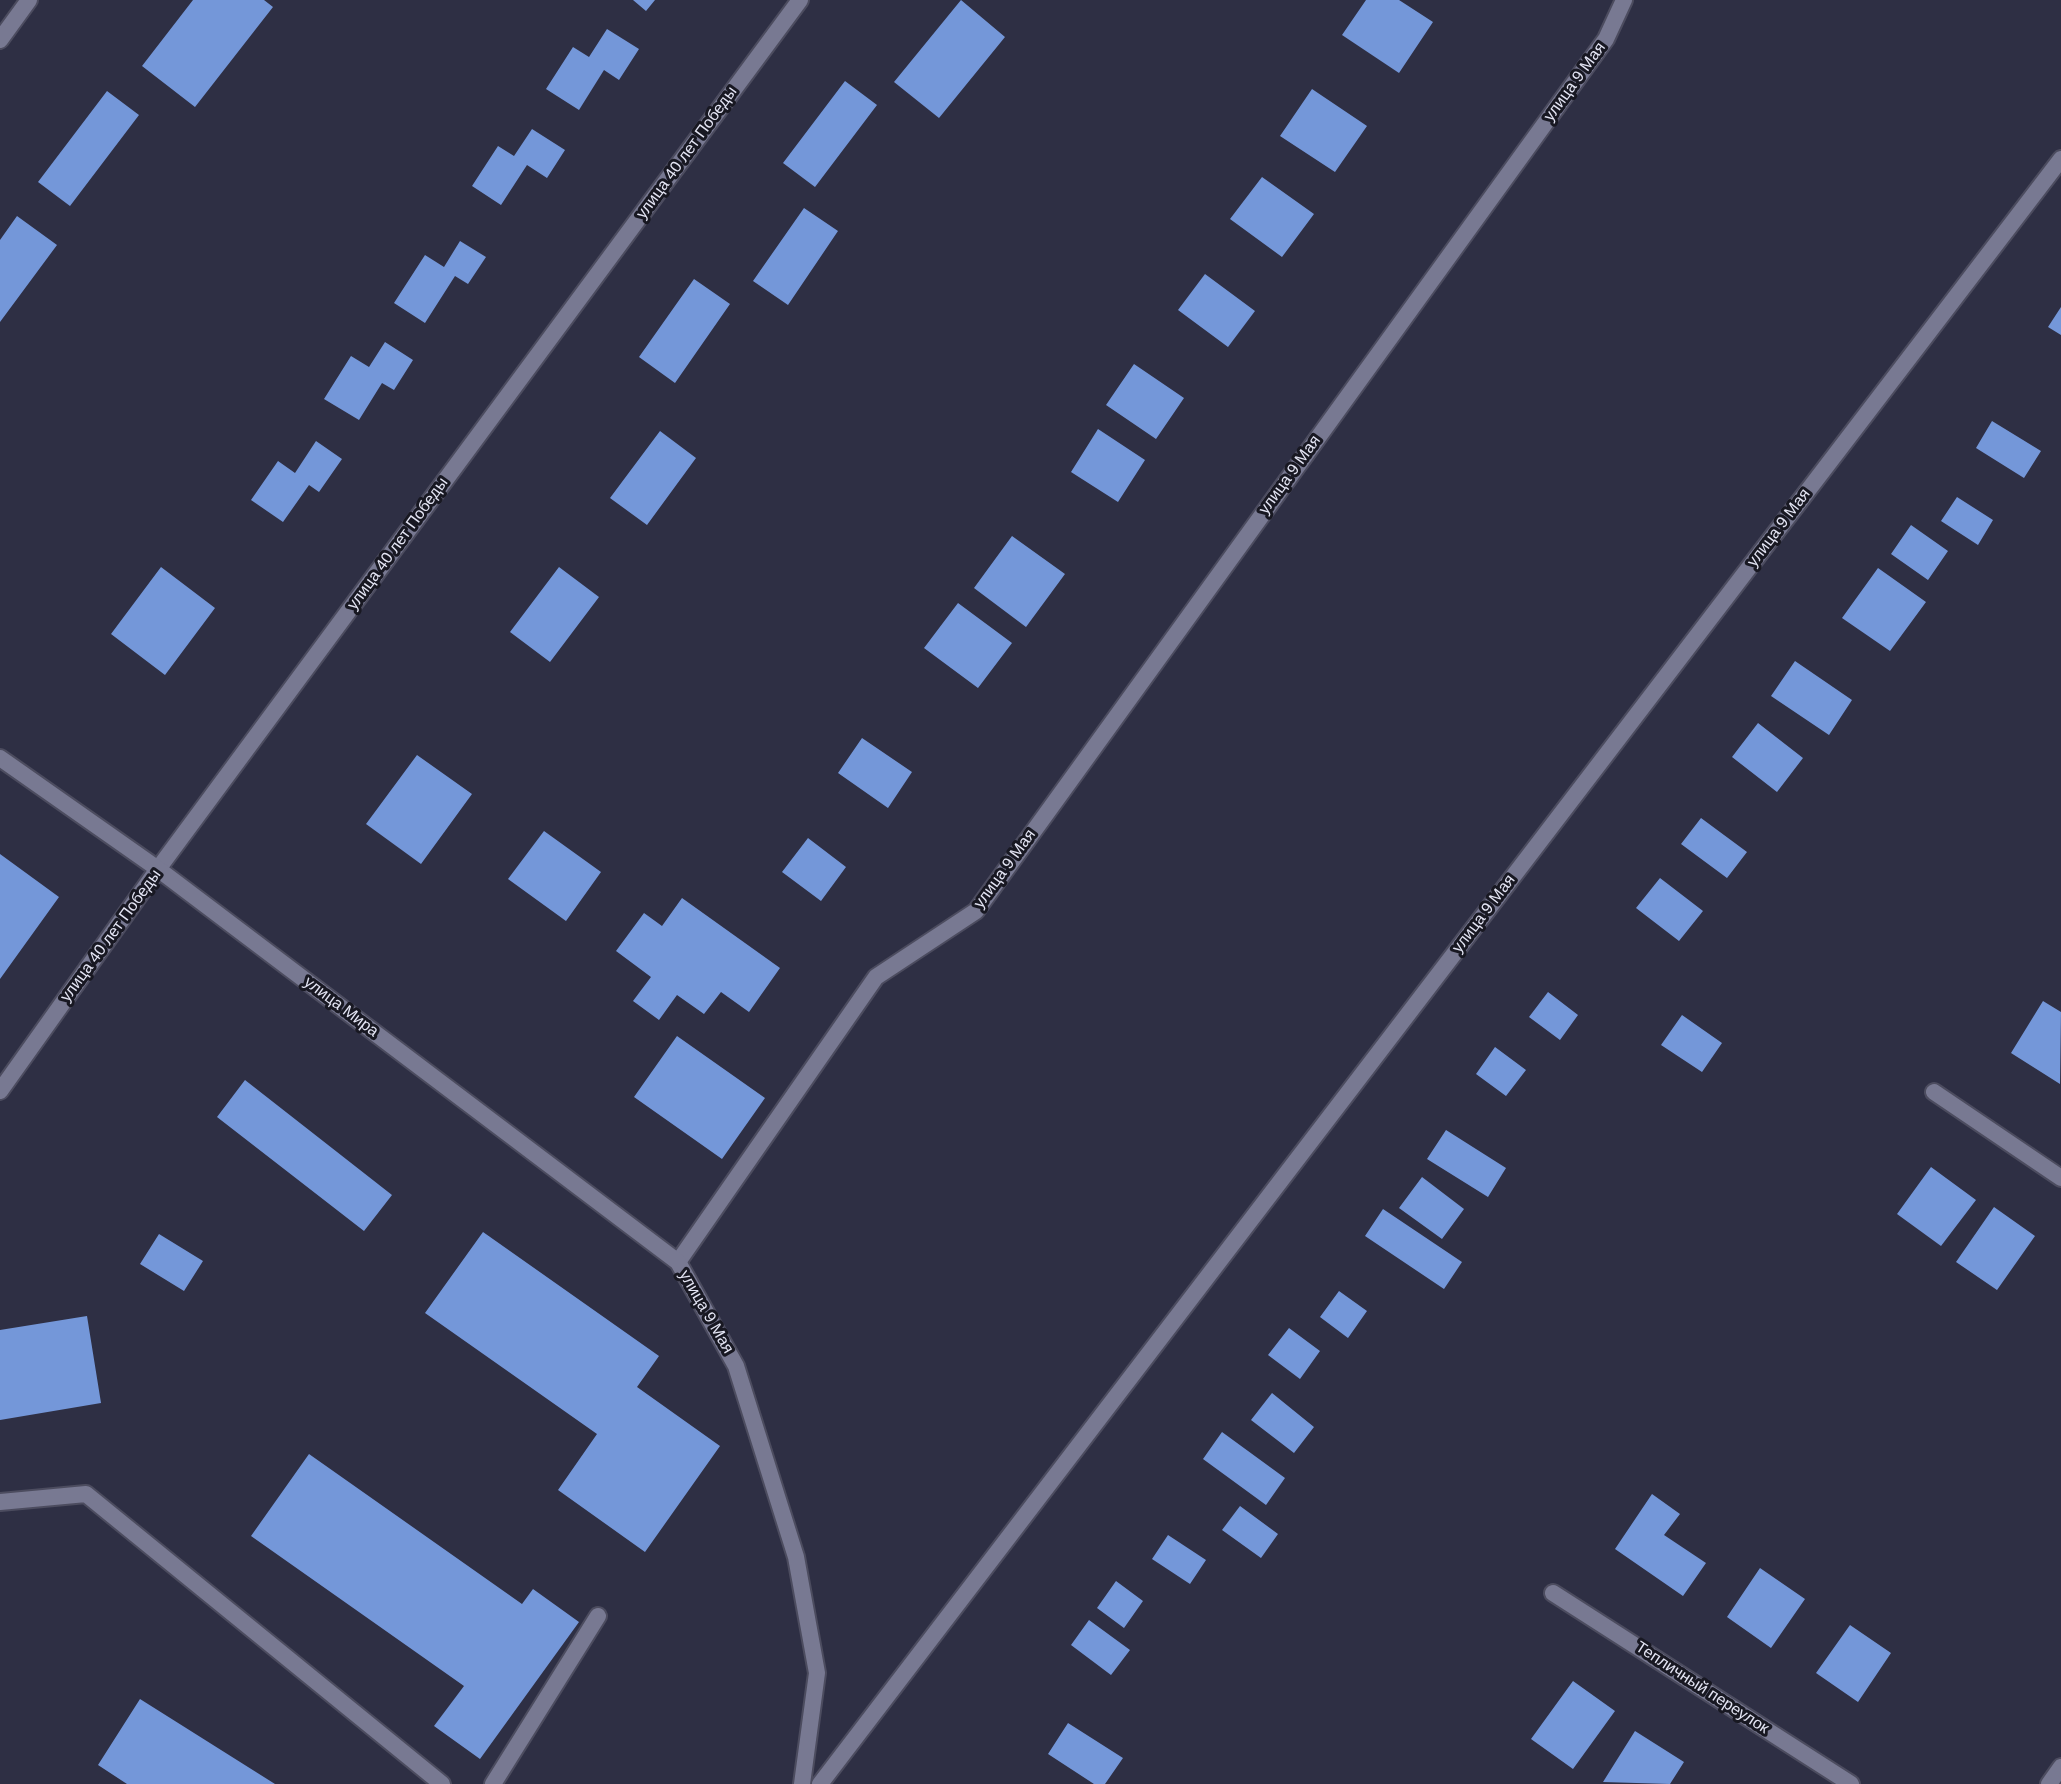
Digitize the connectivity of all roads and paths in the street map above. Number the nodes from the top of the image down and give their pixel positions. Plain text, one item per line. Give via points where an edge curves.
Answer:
1 (29, 0) edge
2 (801, 0) edge
3 (1624, 0) edge
4 (0, 40) edge
5 (2061, 159) edge
6 (2055, 179) edge
7 (0, 758) edge
8 (158, 869) junction
9 (0, 1091) edge
10 (1934, 1092) dead end
11 (2061, 1178) edge
12 (678, 1262) junction
13 (0, 1502) edge
14 (1553, 1593) dead end
15 (598, 1616) dead end
16 (2061, 1767) edge
17 (442, 1784) edge
18 (493, 1784) edge
19 (802, 1784) edge
20 (820, 1784) edge
21 (1851, 1784) edge
22 (2049, 1784) edge

1 - 4 street
2 - 8 street, улица 40 лет Победы
3 - 12 street, улица 9 Мая via 1606,39 976,911 876,976
5 - 6 street, улица 9 Мая
6 - 20 street, улица 9 Мая
7 - 8 street, улица Мира
8 - 9 street, улица 40 лет Победы
8 - 12 street, улица Мира
10 - 11 street
12 - 19 street, улица 9 Мая via 736,1366 796,1557 817,1673
13 - 17 street via 86,1494
14 - 21 street, Тепличный переулок
15 - 18 street
16 - 22 street

